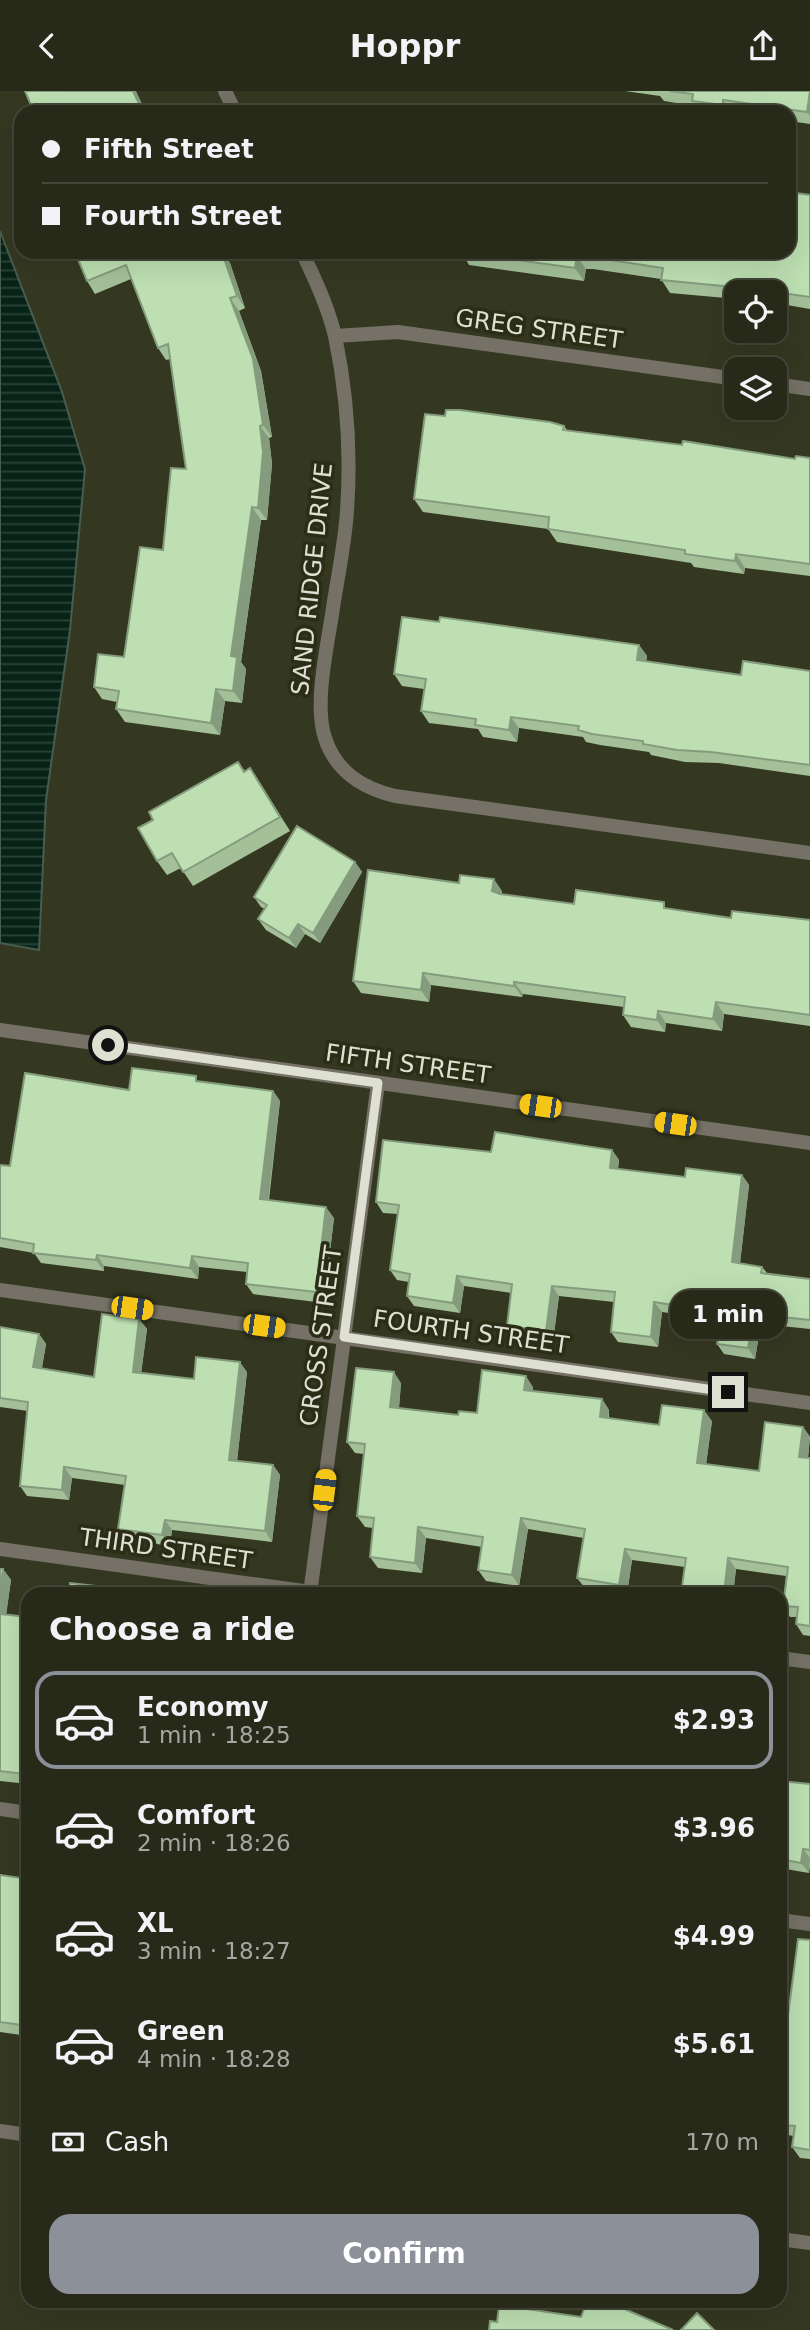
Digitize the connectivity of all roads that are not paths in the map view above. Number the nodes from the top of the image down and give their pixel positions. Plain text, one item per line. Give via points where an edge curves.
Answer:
1 (305, 259) edge
2 (335, 336) junction
3 (724, 377) edge
4 (787, 386) edge
5 (810, 389) edge
6 (810, 853) edge
7 (0, 1030) edge
8 (378, 1083) junction
9 (810, 1143) edge
10 (0, 1290) edge
11 (344, 1337) junction
12 (810, 1403) edge
13 (0, 1549) edge
14 (268, 1587) edge
15 (311, 1587) edge
16 (787, 1659) edge
17 (810, 1662) edge
18 (0, 1809) edge
19 (21, 1812) edge
20 (787, 1921) edge
21 (810, 1924) edge
22 (0, 2131) edge
23 (21, 2134) edge
24 (787, 2240) edge
25 (810, 2243) edge

1 - 2 street, SAND RIDGE DRIVE
2 - 3 street, GREG STREET via 398,332
2 - 6 street, SAND RIDGE DRIVE via 349,469 321,698 325,737 341,769 366,787 395,796
4 - 5 street
7 - 8 street, FIFTH STREET
8 - 9 street, FIFTH STREET
8 - 11 street, CROSS STREET
10 - 11 street, FOURTH STREET
11 - 12 street, FOURTH STREET
11 - 15 street, CROSS STREET
13 - 14 street, THIRD STREET
16 - 17 street
18 - 19 street
20 - 21 street
22 - 23 street
24 - 25 street

